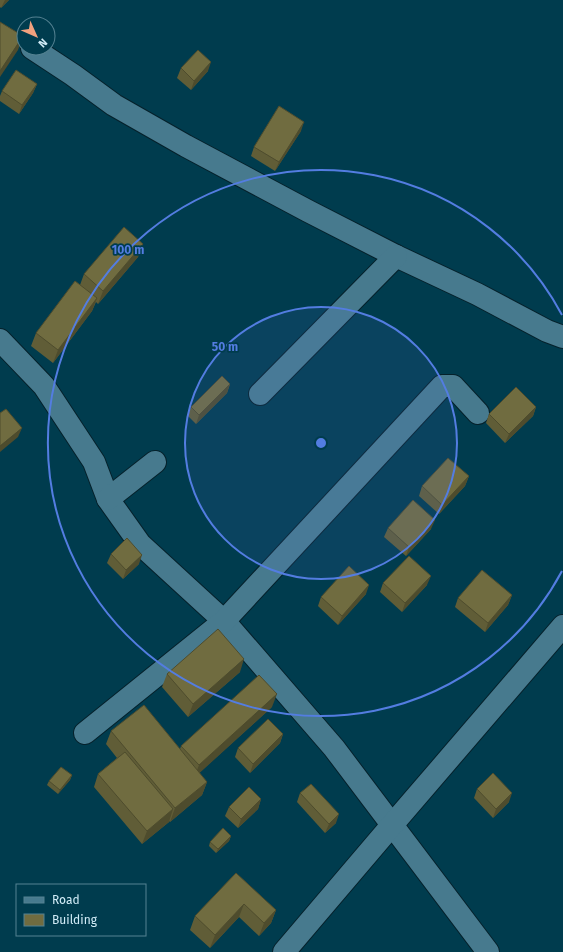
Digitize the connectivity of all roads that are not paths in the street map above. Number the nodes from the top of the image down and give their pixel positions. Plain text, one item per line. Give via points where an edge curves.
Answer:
1 (45, 56) edge
2 (396, 256) junction
3 (563, 337) edge
4 (0, 340) edge
5 (260, 394) dead end
6 (478, 413) dead end
7 (155, 462) dead end
8 (108, 499) junction
9 (224, 621) junction
10 (563, 626) edge
11 (85, 733) dead end
12 (392, 825) junction
13 (284, 952) edge
14 (488, 952) edge

1 - 2 street via 114,105 287,201
2 - 3 street
2 - 5 street
4 - 8 street via 44,386 94,462
6 - 9 street via 453,386 442,386
7 - 8 street
8 - 9 street via 140,544
9 - 11 street
9 - 12 street via 334,748
10 - 12 street
12 - 13 street
12 - 14 street

